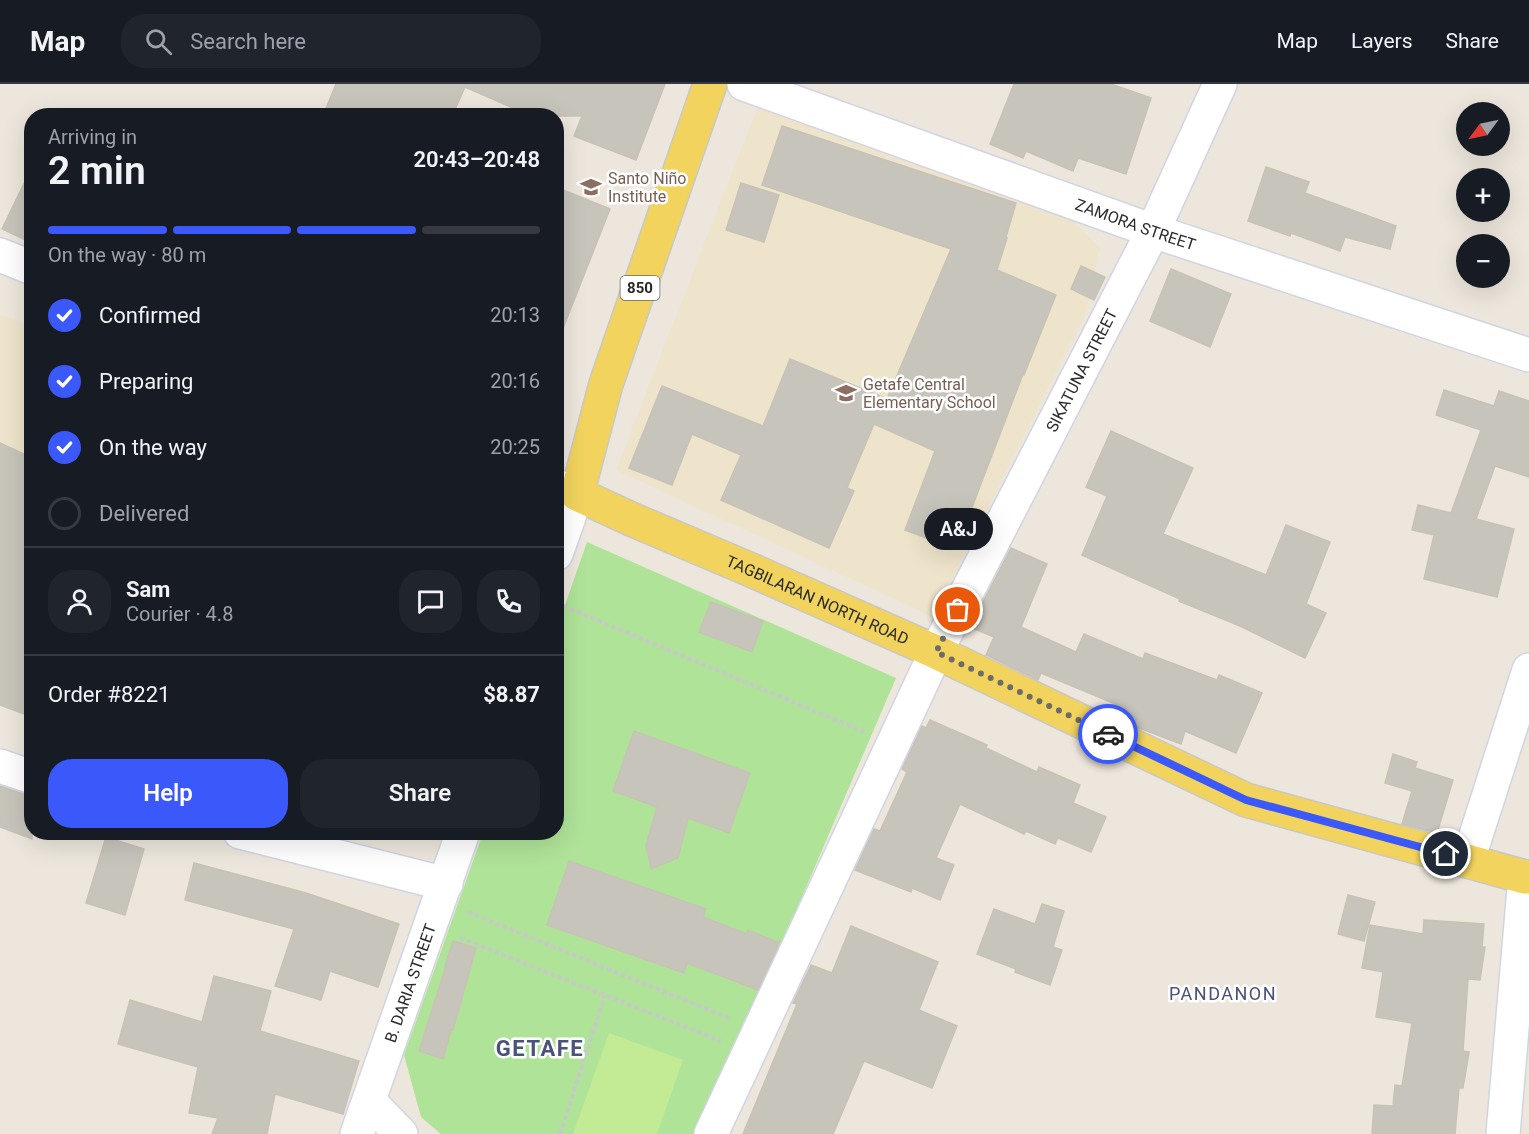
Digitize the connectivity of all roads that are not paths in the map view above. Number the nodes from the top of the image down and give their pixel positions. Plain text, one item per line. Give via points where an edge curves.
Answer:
1 (710, 84) edge
2 (744, 84) edge
3 (1220, 84) edge
4 (1153, 231) junction
5 (0, 255) edge
6 (24, 265) edge
7 (1529, 355) edge
8 (567, 490) edge
9 (564, 507) edge
10 (936, 652) junction
11 (1529, 670) edge
12 (0, 766) edge
13 (24, 774) edge
14 (262, 840) edge
15 (460, 840) edge
16 (1468, 860) junction
17 (1527, 877) edge
18 (439, 904) junction
19 (369, 1101) junction
20 (357, 1134) edge
21 (401, 1134) edge
22 (711, 1134) edge
23 (1503, 1134) edge

1 - 8 main road, 850
2 - 4 street, ZAMORA STREET
3 - 4 street, SIKATUNA STREET
4 - 7 street, ZAMORA STREET
4 - 10 street, SIKATUNA STREET
5 - 6 street
8 - 9 street
8 - 10 main road, TAGBILARAN NORTH ROAD
10 - 16 main road, TAGBILARAN NORTH ROAD via 1246,800
10 - 22 street, SIKATUNA STREET
11 - 16 street
12 - 13 street
14 - 18 street
15 - 18 street, B. DARIA STREET
16 - 17 main road, TAGBILARAN NORTH ROAD
17 - 23 street
18 - 19 street, B. DARIA STREET
19 - 20 street, B. DARIA STREET
19 - 21 street

